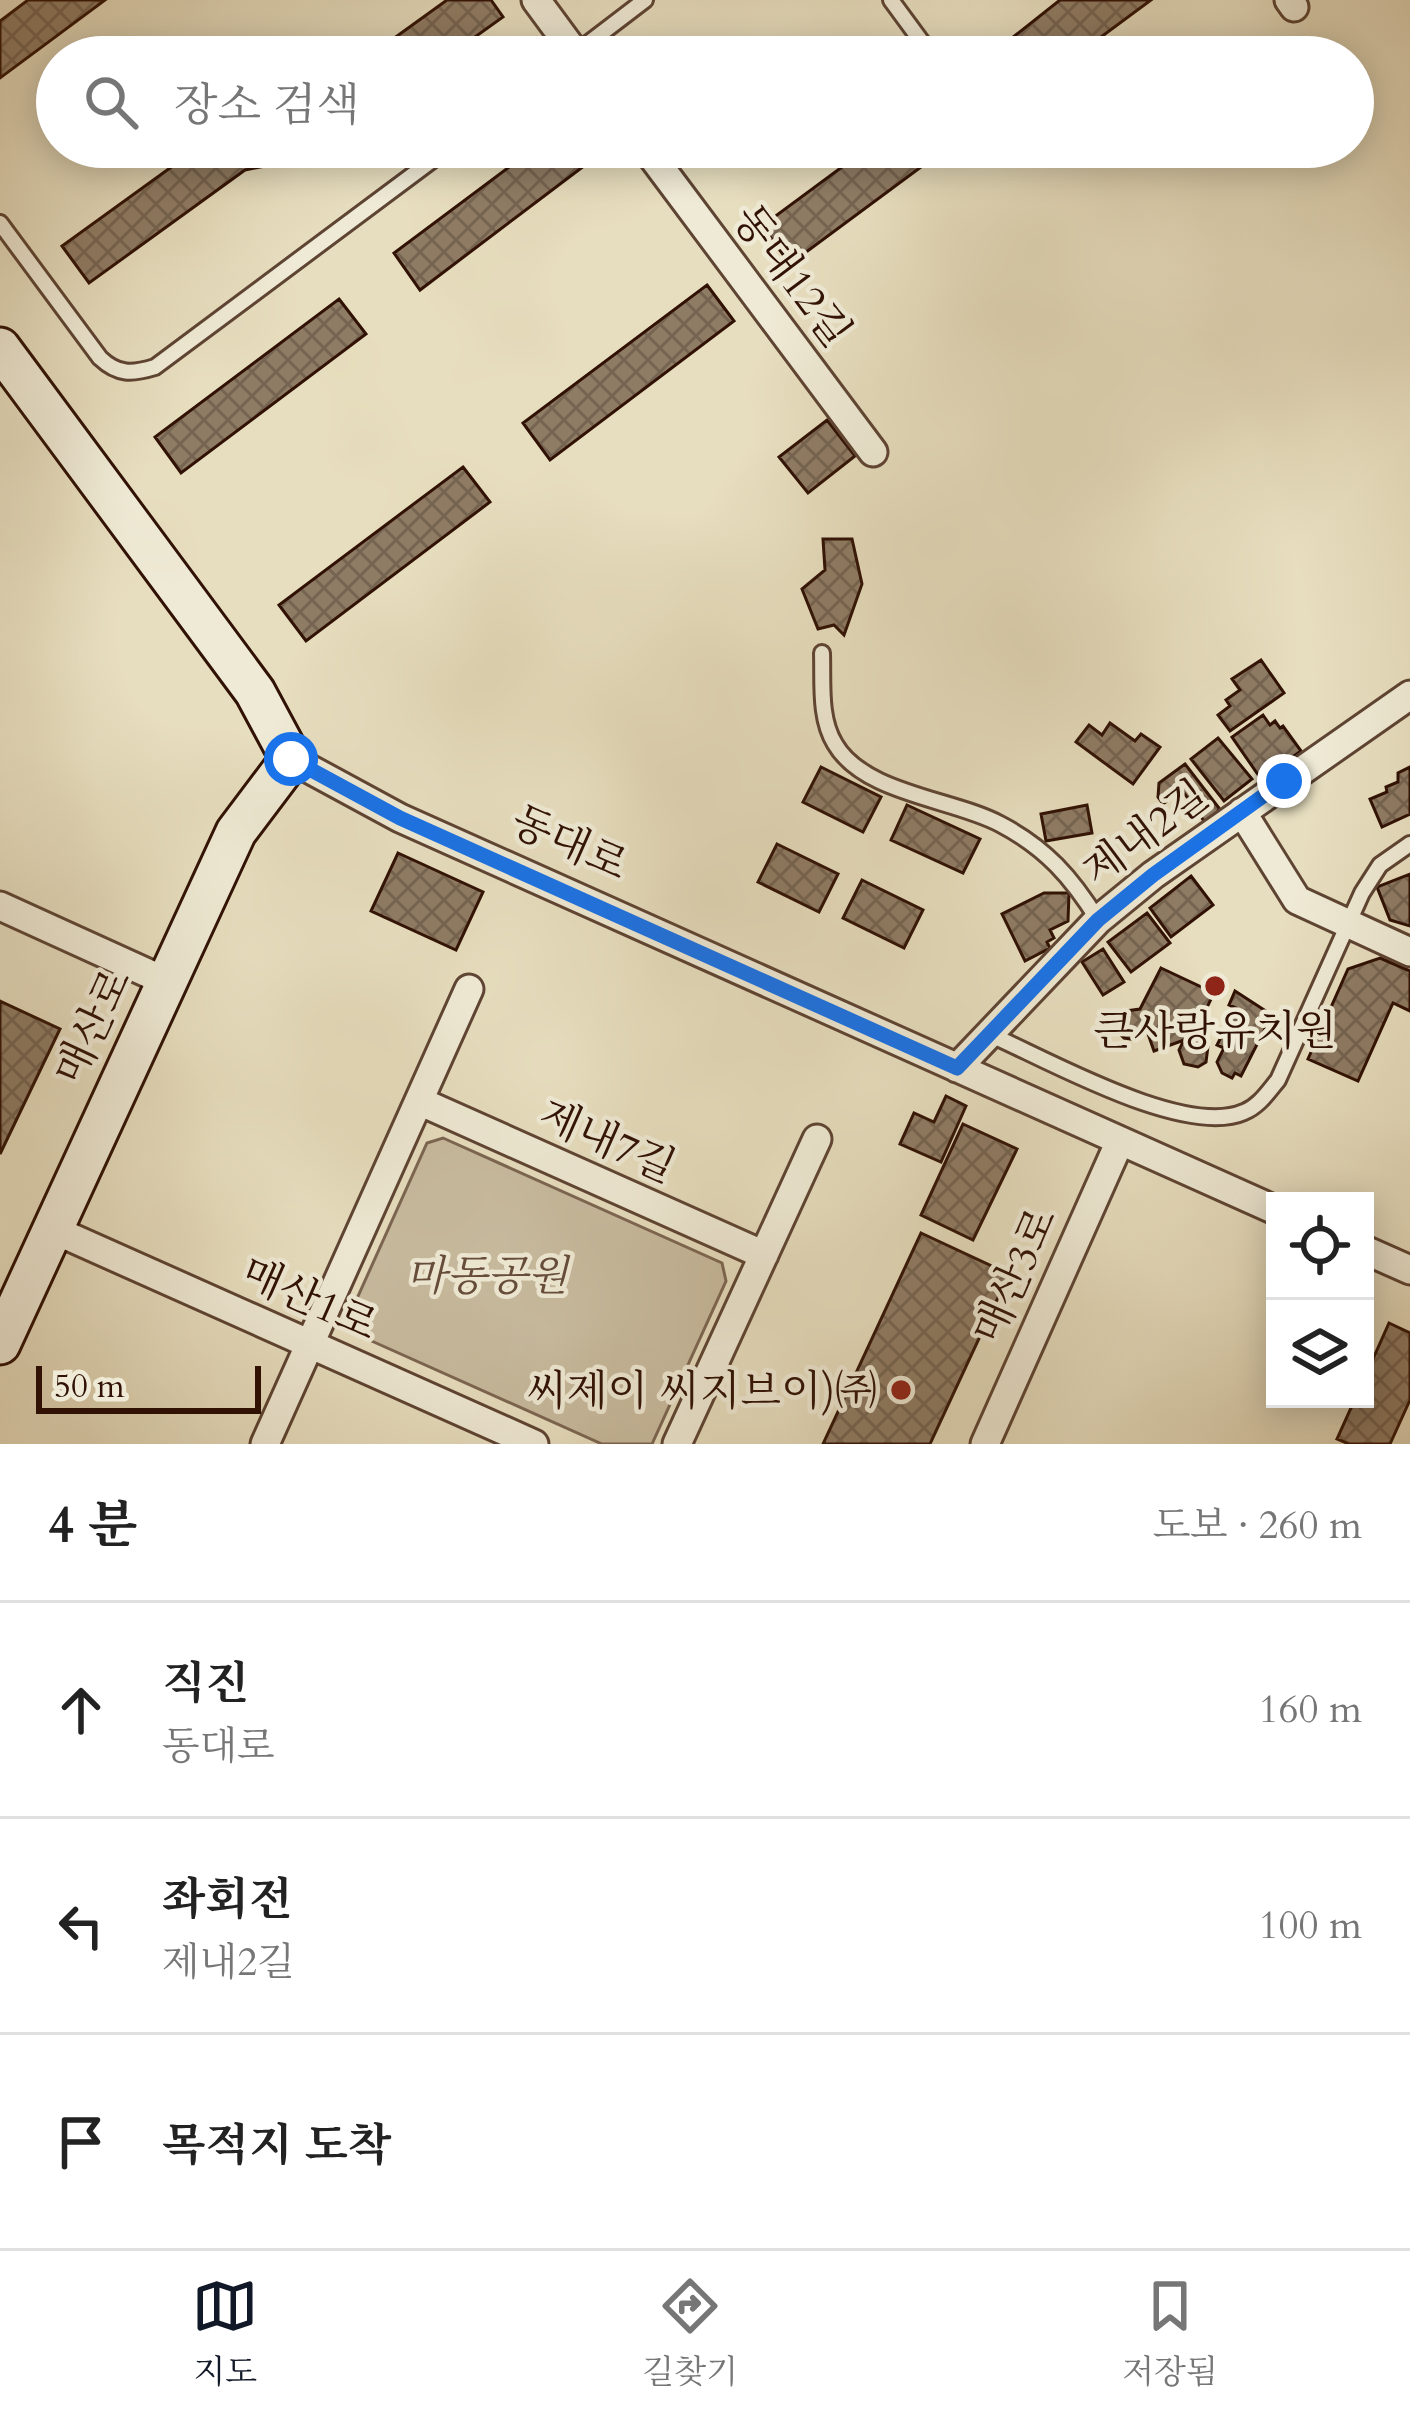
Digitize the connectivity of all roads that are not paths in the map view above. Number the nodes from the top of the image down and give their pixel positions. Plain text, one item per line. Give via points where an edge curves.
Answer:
1 (536, 0) edge
2 (645, 0) edge
3 (891, 0) edge
4 (561, 36) edge
5 (600, 36) edge
6 (917, 36) edge
7 (422, 168) edge
8 (661, 168) edge
9 (0, 223) edge
10 (7, 371) edge
11 (873, 452) dead end
12 (822, 653) dead end
13 (1410, 695) edge
14 (291, 759) junction
15 (1242, 812) junction
16 (1410, 844) edge
17 (0, 906) edge
18 (1098, 920) junction
19 (1347, 926) junction
20 (1410, 952) edge
21 (165, 981) junction
22 (469, 989) dead end
23 (989, 1034) junction
24 (957, 1068) junction
25 (419, 1101) junction
26 (817, 1139) dead end
27 (1120, 1141) junction
28 (1266, 1206) edge
29 (52, 1229) junction
30 (1374, 1254) edge
31 (764, 1255) junction
32 (1410, 1270) edge
33 (0, 1344) edge
34 (311, 1345) junction
35 (265, 1444) edge
36 (533, 1444) edge
37 (677, 1444) edge
38 (985, 1444) edge

1 - 4 street
2 - 5 lane
3 - 6 lane
7 - 9 lane via 155,367 136,373 114,371 100,358
8 - 11 street, 동대12길
10 - 14 street via 255,692
12 - 18 lane via 825,720 836,748 900,791 999,823 1034,845 1070,874
13 - 15 street, 제내2길
14 - 21 street, 매산로 via 236,832
14 - 24 street, 동대로 via 400,818
15 - 18 street, 제내2길
15 - 19 street via 1297,900
16 - 19 lane via 1380,865
17 - 21 street
18 - 23 street, 제내2길
19 - 20 street
19 - 23 lane via 1277,1080 1244,1112 1167,1112
21 - 29 street, 매산로
22 - 25 street
23 - 24 street, 제내2길
24 - 27 street, 동대로
25 - 31 street, 제내7길
25 - 34 street
26 - 31 street
27 - 28 street, 동대로
27 - 38 street, 매산3로
29 - 33 street, 매산로
29 - 34 street, 매산1로
30 - 32 street
31 - 37 street
34 - 35 street
34 - 36 street, 매산1로

